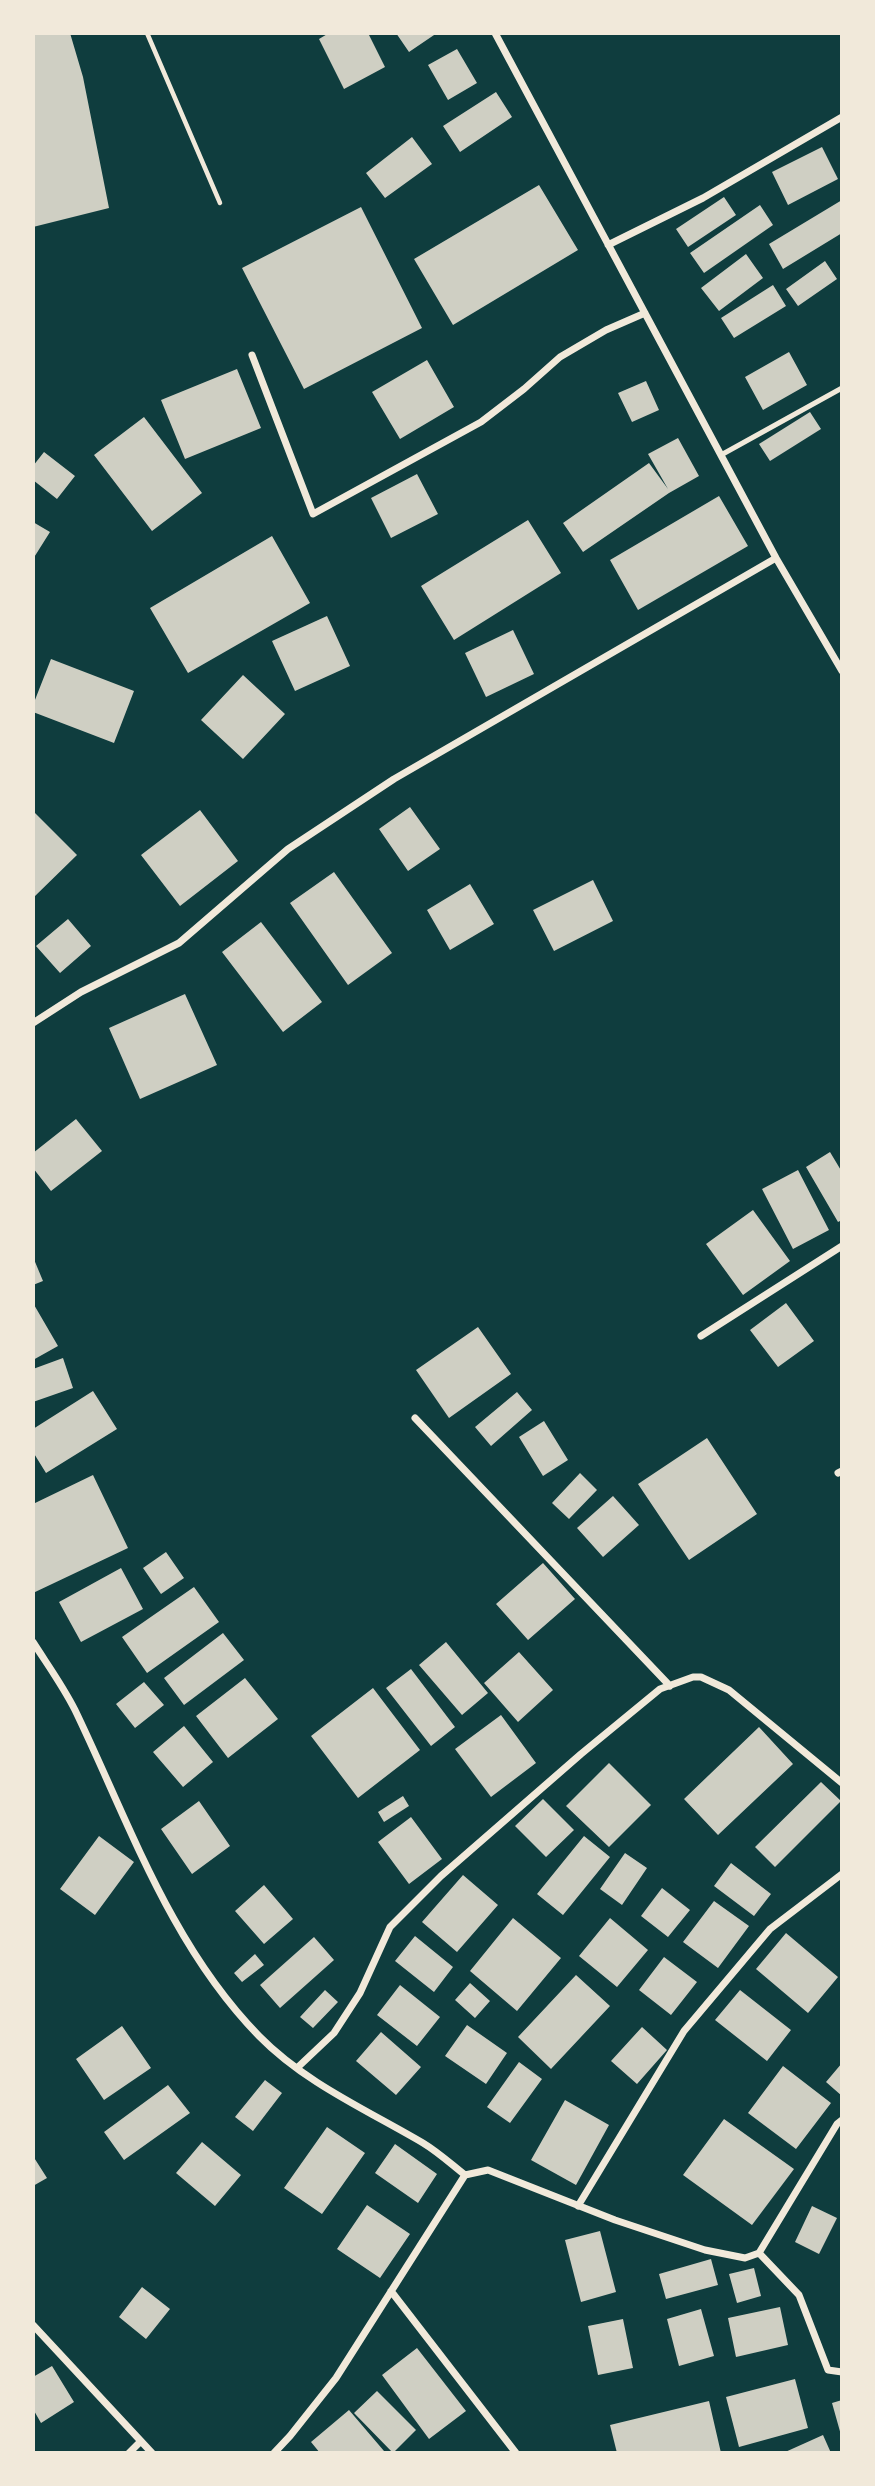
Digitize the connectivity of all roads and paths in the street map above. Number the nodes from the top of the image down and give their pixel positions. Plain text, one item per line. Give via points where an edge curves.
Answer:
1 (147, 33) edge
2 (495, 33) edge
3 (842, 117) edge
4 (220, 203) dead end
5 (608, 245) junction
6 (645, 313) junction
7 (252, 355) dead end
8 (842, 388) edge
9 (721, 455) junction
10 (776, 558) junction
11 (842, 671) edge
12 (33, 1023) edge
13 (842, 1246) edge
14 (701, 1336) dead end
15 (415, 1418) dead end
16 (33, 1642) edge
17 (670, 1685) junction
18 (842, 1783) edge
19 (842, 1874) edge
20 (297, 2068) junction
21 (842, 2120) edge
22 (466, 2175) junction
23 (578, 2206) junction
24 (759, 2253) junction
25 (391, 2291) junction
26 (33, 2325) edge
27 (842, 2372) edge
28 (141, 2441) junction
29 (129, 2453) edge
30 (152, 2453) edge
31 (274, 2453) edge
32 (516, 2453) edge

1 - 4 path
2 - 5 street
3 - 5 street via 703,198
5 - 6 street
6 - 7 street via 560,357 481,422 313,514
6 - 9 street
8 - 9 lane
9 - 10 street
10 - 11 street
10 - 12 street via 394,779 288,849 179,943 81,992
13 - 14 street
15 - 17 street
16 - 20 street via 74,1707 173,1921 225,1997 260,2037
17 - 18 street via 701,1677 729,1690
17 - 20 street via 580,1754 390,1927 360,1993 334,2032
19 - 23 street via 770,1929 684,2031
20 - 22 street
21 - 24 street
22 - 23 street via 488,2170
22 - 25 street
23 - 24 street via 705,2250 745,2258
24 - 27 street via 799,2295 828,2370
25 - 31 street via 336,2378
25 - 32 street
26 - 28 street
28 - 29 street
28 - 30 street

